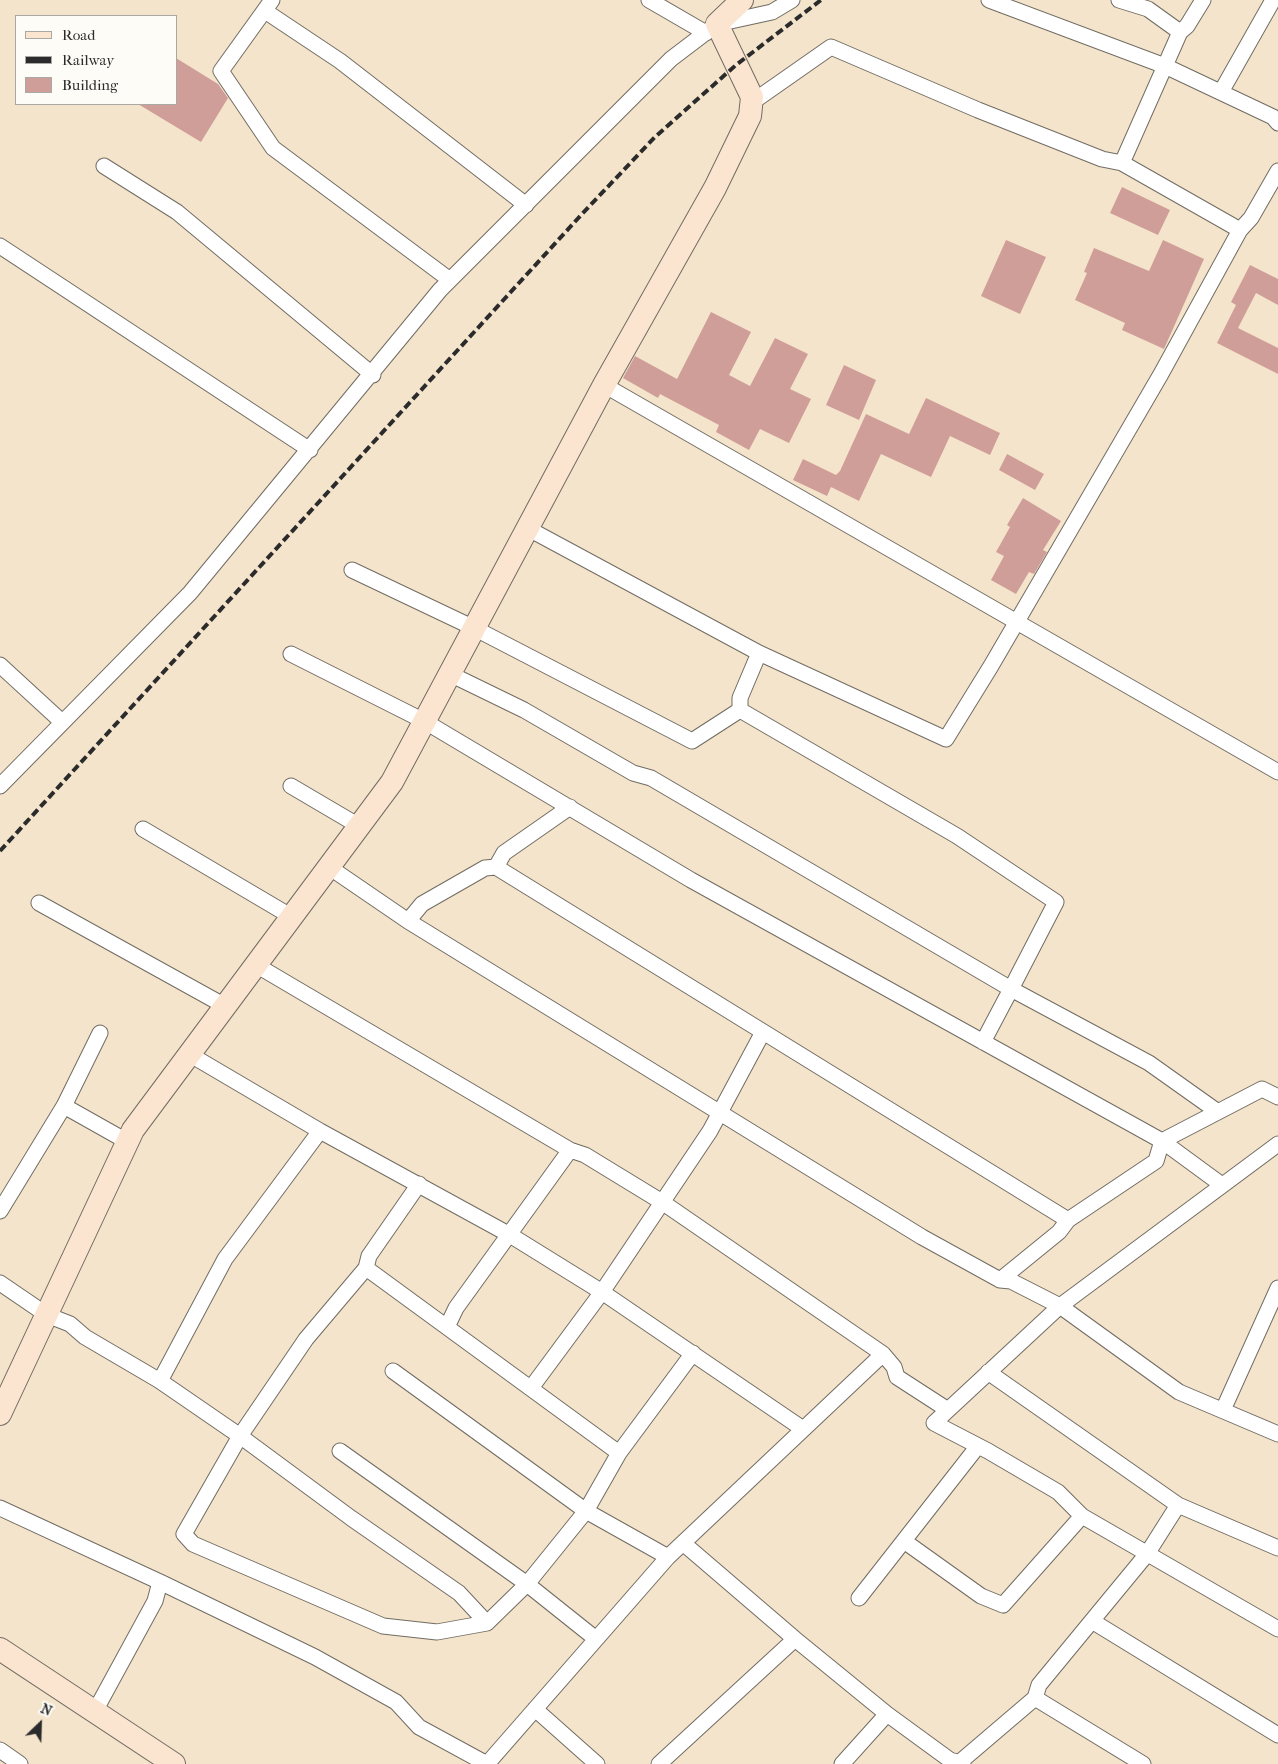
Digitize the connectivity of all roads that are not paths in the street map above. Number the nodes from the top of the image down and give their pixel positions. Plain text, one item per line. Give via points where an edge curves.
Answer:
1 (649, 0) edge
2 (742, 0) edge
3 (792, 0) edge
4 (989, 0) edge
5 (1119, 0) edge
6 (1203, 0) edge
7 (1272, 0) edge
8 (269, 5) edge
9 (711, 28) junction
10 (1180, 32) junction
11 (1165, 66) junction
12 (1221, 92) junction
13 (752, 103) junction
14 (1276, 116) edge
15 (1122, 163) junction
16 (104, 166) dead end
17 (1278, 172) edge
18 (526, 205) junction
19 (1240, 230) junction
20 (0, 246) edge
21 (450, 280) junction
22 (373, 375) junction
23 (604, 385) junction
24 (310, 450) junction
25 (527, 528) junction
26 (352, 570) dead end
27 (1016, 623) junction
28 (474, 628) junction
29 (759, 653) junction
30 (291, 654) dead end
31 (0, 665) edge
32 (450, 674) junction
33 (740, 710) junction
34 (424, 721) junction
35 (62, 722) junction
36 (1278, 772) edge
37 (0, 786) edge
38 (291, 786) dead end
39 (570, 808) junction
40 (359, 826) junction
41 (143, 829) dead end
42 (329, 867) junction
43 (496, 867) junction
44 (38, 903) dead end
45 (292, 917) junction
46 (408, 921) junction
47 (256, 965) junction
48 (1011, 989) junction
49 (225, 1006) junction
50 (763, 1032) junction
51 (100, 1033) dead end
52 (983, 1042) junction
53 (189, 1054) junction
54 (1278, 1097) edge
55 (64, 1106) junction
56 (719, 1111) junction
57 (1218, 1112) junction
58 (320, 1131) junction
59 (1162, 1141) junction
60 (128, 1142) junction
61 (1278, 1144) edge
62 (570, 1150) junction
63 (419, 1184) junction
64 (1222, 1185) junction
65 (662, 1202) junction
66 (0, 1211) edge
67 (1068, 1220) junction
68 (510, 1235) junction
69 (366, 1268) junction
70 (1000, 1280) junction
71 (0, 1283) edge
72 (1278, 1288) edge
73 (602, 1292) junction
74 (1060, 1306) junction
75 (47, 1315) junction
76 (447, 1327) junction
77 (693, 1353) junction
78 (883, 1354) junction
79 (393, 1372) dead end
80 (988, 1372) junction
81 (160, 1381) junction
82 (531, 1388) junction
83 (948, 1410) junction
84 (1223, 1410) junction
85 (0, 1414) edge
86 (803, 1429) junction
87 (1278, 1434) edge
88 (240, 1436) junction
89 (978, 1446) junction
90 (340, 1451) dead end
91 (619, 1453) junction
92 (1178, 1504) junction
93 (0, 1508) edge
94 (586, 1511) junction
95 (1082, 1516) junction
96 (904, 1541) junction
97 (683, 1543) junction
98 (1278, 1548) edge
99 (1147, 1554) junction
100 (668, 1556) junction
101 (160, 1582) junction
102 (527, 1584) junction
103 (859, 1598) dead end
104 (1092, 1620) junction
105 (487, 1622) junction
106 (1278, 1629) edge
107 (596, 1639) junction
108 (795, 1639) junction
109 (0, 1649) edge
110 (1034, 1698) junction
111 (535, 1709) junction
112 (94, 1713) junction
113 (887, 1714) junction
114 (1278, 1735) edge
115 (0, 1750) edge
116 (589, 1761) edge
117 (961, 1763) edge
118 (20, 1764) edge
119 (174, 1764) edge
120 (487, 1764) edge
121 (659, 1764) edge
122 (842, 1764) edge
123 (1143, 1764) edge

1 - 9 street
2 - 9 street
3 - 9 street via 772,12
4 - 11 street
5 - 10 street via 1148,9
6 - 10 street
7 - 12 street
8 - 18 street
8 - 21 street via 221,71 273,148
9 - 13 street via 752,97
9 - 18 street via 671,59
10 - 11 street
11 - 12 street
11 - 15 street
12 - 14 street
13 - 15 street via 831,47 1093,156
13 - 23 street via 750,116 715,188
15 - 19 street
16 - 22 street via 177,212
17 - 19 street via 1251,218
18 - 21 street
19 - 27 street via 1161,374
20 - 24 street
21 - 22 street
22 - 24 street
23 - 25 street
23 - 27 street
24 - 35 street via 190,593
25 - 28 street
25 - 29 street
26 - 28 street
27 - 29 street via 946,739 916,728
27 - 36 street
28 - 32 street
28 - 33 street via 692,741
29 - 33 street via 740,698
30 - 34 street
31 - 35 street
32 - 34 street
32 - 48 street via 524,710 633,773 651,778
33 - 48 street via 957,836 1056,902
34 - 39 street
34 - 40 street via 392,782
35 - 37 street
38 - 40 street
39 - 43 street via 504,853
39 - 52 street via 691,880
40 - 42 street
41 - 45 street
42 - 45 street
42 - 46 street
43 - 46 street via 485,868 422,904
43 - 50 street
44 - 49 street
45 - 47 street
46 - 56 street
47 - 49 street
47 - 62 street
48 - 52 street
48 - 57 street via 1149,1063
49 - 53 street
50 - 56 street
50 - 67 street
51 - 55 street
52 - 59 street
53 - 58 street
53 - 60 street via 133,1130
54 - 57 street via 1262,1089
55 - 60 street
55 - 66 street
56 - 65 street via 710,1131
56 - 70 street via 922,1237
57 - 59 street
58 - 63 street
58 - 81 street via 225,1259
59 - 64 street
59 - 67 street via 1156,1161
60 - 75 street
61 - 64 street
62 - 65 street via 585,1155
62 - 68 street
63 - 68 street
63 - 69 street via 369,1256
64 - 74 street
65 - 73 street
65 - 78 street
67 - 70 street via 1059,1232
68 - 73 street
68 - 76 street via 456,1308
69 - 76 street
69 - 88 street via 306,1339
70 - 74 street via 1011,1281
71 - 75 street
72 - 84 street
73 - 77 street
73 - 82 street
74 - 80 street
74 - 84 street via 1179,1392
75 - 81 street via 70,1324 85,1337
75 - 85 street
76 - 82 street
77 - 86 street
77 - 91 street
78 - 83 street via 894,1367 897,1377
78 - 86 street
79 - 94 street
80 - 83 street
80 - 92 street
81 - 88 street
82 - 91 street
83 - 89 street via 934,1423
84 - 87 street
86 - 97 street
88 - 105 street via 459,1593
88 - 105 street via 184,1534 193,1544 383,1626 437,1632
89 - 95 street via 1058,1492
89 - 96 street
90 - 102 street
91 - 94 street
92 - 98 street
92 - 99 street
93 - 101 street
94 - 100 street
94 - 102 street
95 - 96 street via 1003,1605 981,1596
95 - 99 street
96 - 103 street
97 - 100 street
97 - 108 street
99 - 104 street
99 - 106 street
100 - 107 street
101 - 112 street via 155,1601
101 - 120 street via 315,1658 396,1702 419,1727
102 - 105 street
102 - 107 street
104 - 110 street via 1039,1685
104 - 114 street
107 - 111 street
108 - 113 street
108 - 121 street
109 - 112 street
110 - 117 street
110 - 123 street
111 - 116 street
111 - 120 street
112 - 119 street
113 - 117 street via 950,1760
113 - 122 street
115 - 118 street

